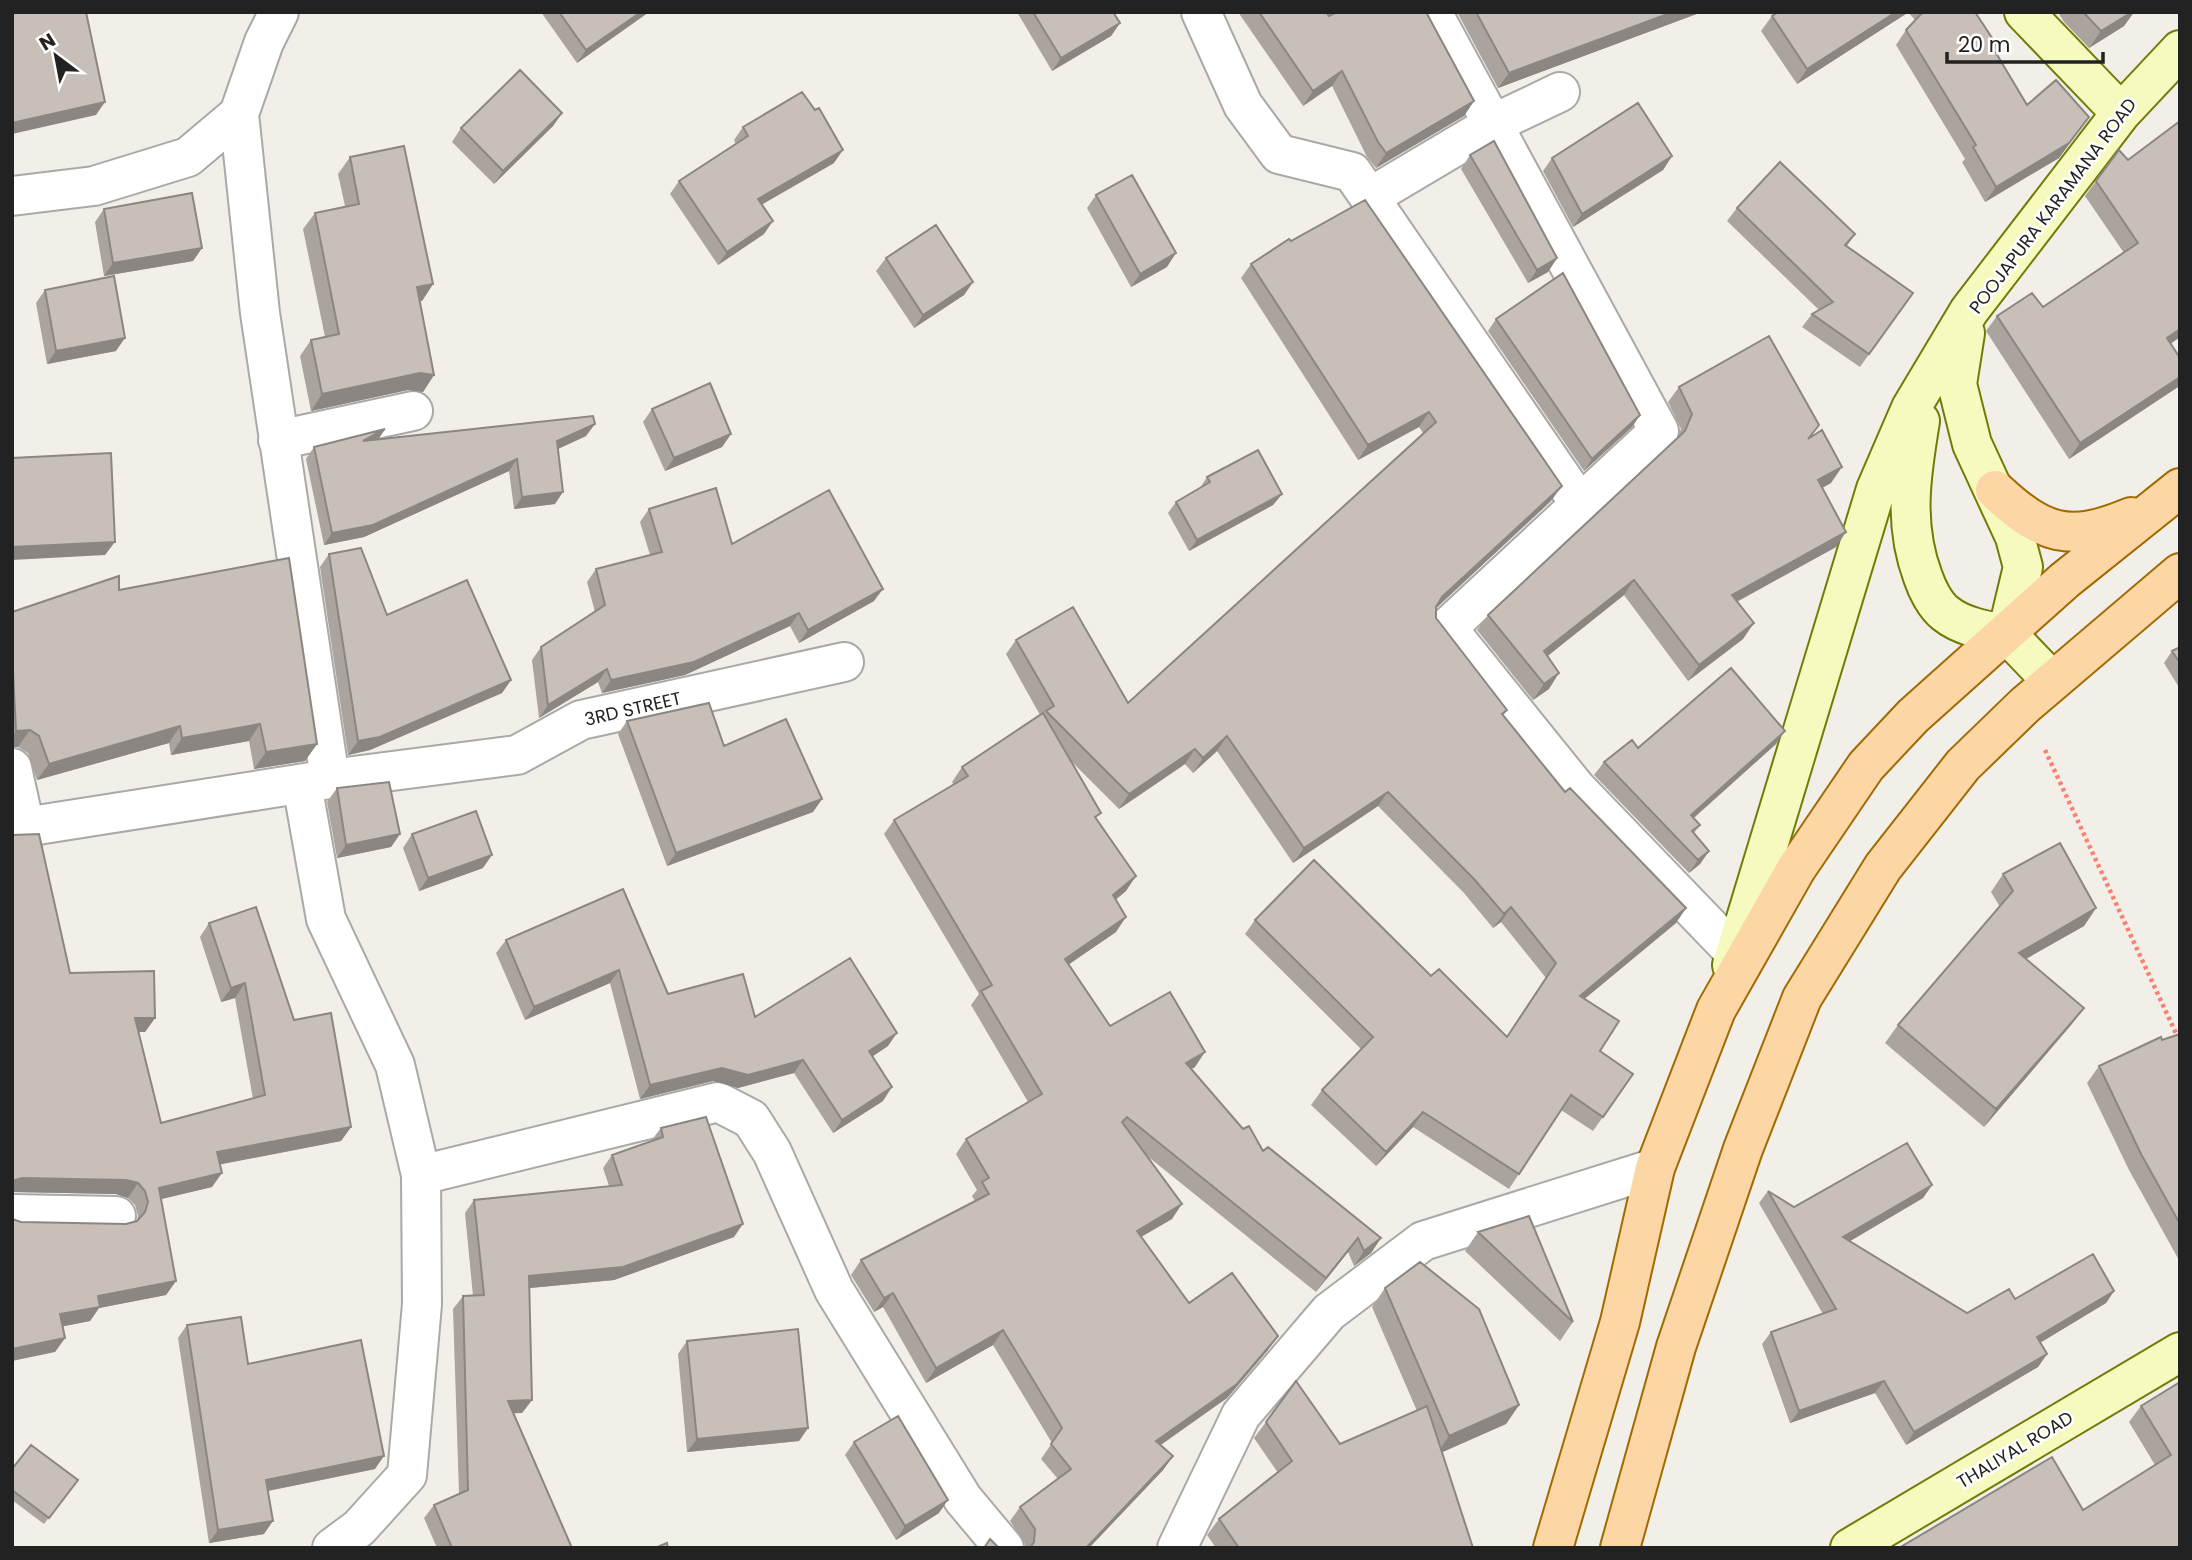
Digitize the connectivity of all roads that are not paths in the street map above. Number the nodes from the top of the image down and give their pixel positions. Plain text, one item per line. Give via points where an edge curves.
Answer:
1 (1201, 12) edge
2 (1432, 12) edge
3 (2024, 12) edge
4 (278, 13) edge
5 (2180, 50) edge
6 (1560, 92) dead end
7 (2121, 113) junction
8 (239, 114) junction
9 (1493, 124) junction
10 (12, 196) edge
11 (1370, 197) junction
12 (1969, 311) junction
13 (1926, 383) junction
14 (413, 411) dead end
15 (278, 440) junction
16 (1995, 490) junction
17 (2167, 498) edge
18 (1580, 504) junction
19 (2180, 573) edge
20 (2007, 634) junction
21 (844, 662) dead end
22 (2039, 693) junction
23 (12, 768) edge
24 (316, 782) junction
25 (18, 828) edge
26 (1735, 954) junction
27 (1716, 1010) junction
28 (1655, 1168) junction
29 (421, 1175) junction
30 (12, 1214) edge
31 (116, 1216) dead end
32 (2180, 1352) edge
33 (332, 1548) edge
34 (1004, 1548) edge
35 (1177, 1548) edge
36 (1553, 1548) edge
37 (1620, 1548) edge
38 (1850, 1548) edge

1 - 11 street via 1243,105 1279,154 1352,172
2 - 9 street
3 - 7 main road
4 - 8 street
5 - 7 main road, POOJAPURA KARAMANA ROAD
6 - 9 street
7 - 12 main road, POOJAPURA KARAMANA ROAD
8 - 10 street via 188,157 94,186
8 - 15 street
9 - 11 street
9 - 18 street via 1659,431
11 - 18 street
12 - 13 main road
12 - 16 main road, POOJAPURA KARAMANA ROAD via 1957,384 1972,444
13 - 20 main road via 1908,501 1912,548 1928,590 1945,613 1980,630
13 - 26 main road via 1875,489
14 - 15 street
15 - 24 street
16 - 17 main road via 2024,517 2052,530 2101,529
16 - 20 main road, POOJAPURA KARAMANA ROAD via 2023,567
17 - 20 main road
18 - 26 street via 1447,628 1576,788
19 - 22 main road
20 - 22 main road
20 - 27 main road via 1913,716 1866,766 1796,869
21 - 24 street, 3RD STREET via 581,720 517,754
22 - 37 main road via 1963,765 1883,867 1801,998 1743,1149 1676,1347
23 - 25 street
24 - 25 street, 3RD STREET
24 - 29 street via 326,919 395,1065
26 - 27 main road
27 - 28 main road
28 - 35 street via 1423,1241 1329,1312 1241,1415
28 - 36 main road via 1620,1322
29 - 33 street via 422,1304 407,1475 359,1528
29 - 34 street via 718,1102 751,1119 772,1152 834,1290 963,1499
30 - 31 street
32 - 38 main road, THALIYAL ROAD

